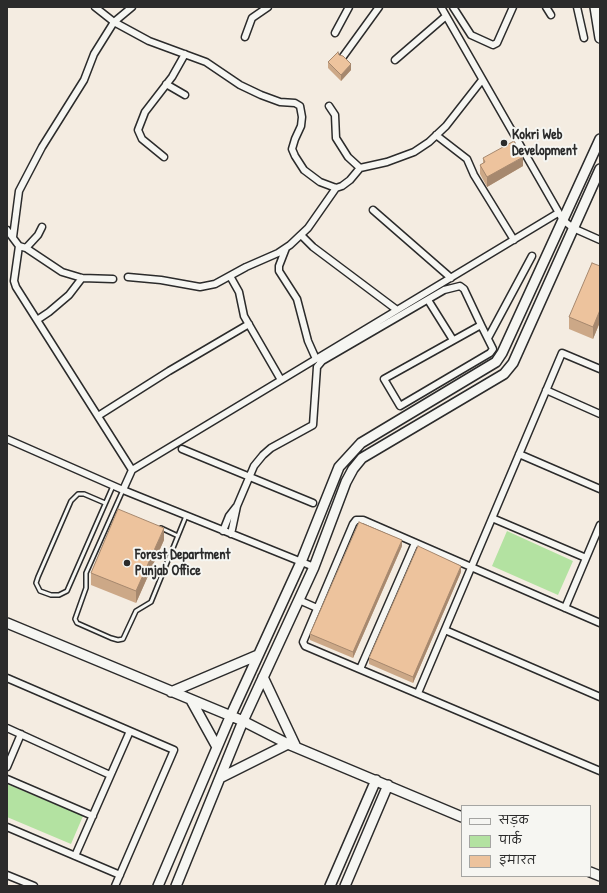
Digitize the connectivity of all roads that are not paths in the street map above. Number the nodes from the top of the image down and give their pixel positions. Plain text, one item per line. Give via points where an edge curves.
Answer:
1 (95, 7) edge
2 (132, 7) edge
3 (268, 7) edge
4 (349, 7) edge
5 (379, 7) edge
6 (441, 7) edge
7 (453, 7) edge
8 (513, 7) edge
9 (546, 7) edge
10 (577, 7) edge
11 (595, 7) edge
12 (446, 16) junction
13 (551, 16) dead end
14 (114, 22) junction
15 (335, 33) dead end
16 (245, 37) dead end
17 (584, 38) dead end
18 (600, 38) edge
19 (185, 54) junction
20 (342, 58) edge
21 (395, 60) dead end
22 (482, 80) junction
23 (166, 84) junction
24 (185, 95) dead end
25 (329, 106) dead end
26 (436, 135) junction
27 (600, 139) edge
28 (164, 157) dead end
29 (360, 168) junction
30 (600, 169) edge
31 (336, 188) junction
32 (373, 210) dead end
33 (560, 217) junction
34 (42, 227) dead end
35 (573, 228) junction
36 (7, 230) edge
37 (301, 235) junction
38 (13, 236) junction
39 (514, 240) junction
40 (600, 240) edge
41 (19, 246) junction
42 (26, 248) junction
43 (286, 248) junction
44 (532, 256) dead end
45 (230, 276) junction
46 (128, 277) dead end
47 (82, 278) junction
48 (451, 278) junction
49 (113, 279) dead end
50 (428, 300) junction
51 (397, 310) junction
52 (37, 320) junction
53 (249, 324) junction
54 (481, 325) junction
55 (488, 338) junction
56 (453, 340) junction
57 (316, 359) junction
58 (600, 369) edge
59 (281, 380) junction
60 (546, 390) junction
61 (600, 414) edge
62 (98, 416) junction
63 (7, 439) edge
64 (182, 449) dead end
65 (519, 454) junction
66 (132, 470) junction
67 (249, 476) junction
68 (113, 486) junction
69 (600, 489) edge
70 (124, 490) junction
71 (105, 503) junction
72 (313, 503) dead end
73 (236, 506) junction
74 (115, 508) junction
75 (122, 512) edge
76 (186, 516) junction
77 (492, 518) junction
78 (600, 525) edge
79 (157, 527) edge
80 (223, 530) junction
81 (231, 534) junction
82 (178, 536) junction
83 (415, 543) junction
84 (586, 558) junction
85 (301, 562) junction
86 (314, 567) junction
87 (471, 567) junction
88 (299, 600) junction
89 (317, 608) junction
90 (565, 608) junction
91 (7, 623) edge
92 (600, 623) edge
93 (444, 630) junction
94 (258, 655) junction
95 (360, 669) junction
96 (263, 677) junction
97 (7, 678) edge
98 (172, 692) junction
99 (418, 693) junction
100 (600, 697) edge
101 (191, 700) junction
102 (230, 717) junction
103 (243, 722) junction
104 (7, 728) edge
105 (130, 731) junction
106 (21, 734) junction
107 (292, 746) junction
108 (217, 747) junction
109 (7, 767) edge
110 (600, 771) edge
111 (110, 775) junction
112 (220, 778) junction
113 (7, 779) edge
114 (376, 780) junction
115 (388, 785) junction
116 (93, 816) junction
117 (461, 817) edge
118 (7, 827) edge
119 (76, 856) junction
120 (7, 875) edge
121 (120, 875) junction
122 (34, 886) edge
123 (115, 886) edge
124 (158, 886) edge
125 (176, 886) edge
126 (330, 886) edge
127 (345, 886) edge

1 - 14 street
2 - 14 street
3 - 16 street via 252,18
4 - 15 street
5 - 20 street
6 - 12 street
7 - 8 street via 471,36 493,45 497,43
9 - 13 street
10 - 17 street
11 - 18 main road
12 - 21 street
12 - 22 street
14 - 19 street via 144,39
14 - 38 street via 94,54 84,80 42,147 19,191
19 - 23 street
19 - 31 street via 212,65 240,85 261,95 300,106 301,126 294,139 294,156 304,170 320,182
22 - 26 street
22 - 33 street
23 - 24 street
23 - 28 street via 145,112 138,130 142,139
25 - 29 street via 335,115 336,138 348,157
26 - 29 street via 414,152
26 - 39 street via 467,159
27 - 33 main road
29 - 31 street via 350,180
30 - 35 main road
31 - 37 street
32 - 48 street
33 - 35 street
33 - 39 street
33 - 85 main road via 496,362 361,443 339,467
34 - 42 street
35 - 40 street
35 - 86 main road via 513,363 504,374 491,383 362,458 346,482
36 - 38 street
37 - 43 street
37 - 51 street via 313,248
38 - 41 street
39 - 48 street
41 - 42 street
41 - 52 street via 15,284
42 - 47 street via 52,267
43 - 45 street
43 - 57 street via 279,271 297,299 308,341
44 - 55 street
45 - 46 street via 215,284 200,287
45 - 53 street via 239,292 243,312
47 - 49 street
47 - 52 street via 69,296
48 - 51 street
50 - 54 street via 450,288 460,286 464,289
50 - 56 street
50 - 67 street via 320,363 317,367 313,425 271,448
51 - 57 street
52 - 62 street
53 - 59 street
53 - 62 street
54 - 55 street
54 - 56 street
55 - 56 street via 493,349 490,353 399,405 384,380
57 - 59 street
58 - 60 street via 562,353
59 - 66 street
60 - 61 street
60 - 65 street
62 - 66 street
63 - 68 street
64 - 67 street
65 - 69 street
65 - 77 street
66 - 70 street
67 - 72 street
67 - 73 street
68 - 70 street
68 - 71 lane
70 - 74 lane
70 - 76 street
71 - 71 lane via 67,591 59,595 40,591 36,583 38,577 71,501 78,494 84,494
73 - 80 street
73 - 81 street
74 - 75 lane
74 - 82 lane via 86,573 86,588 75,619 77,623 111,638 123,639 136,611 151,602
76 - 80 street
76 - 82 lane
77 - 84 street
77 - 87 street
78 - 84 street
79 - 82 lane
80 - 81 street
81 - 85 street
83 - 87 street
83 - 89 street via 362,520 356,520
83 - 95 street
84 - 90 street
85 - 86 street
85 - 94 main road
86 - 88 main road
87 - 90 street
87 - 93 street
88 - 89 street
88 - 96 main road
89 - 95 street via 303,642 305,646
90 - 92 street
91 - 98 main road
93 - 99 street
93 - 100 street
94 - 98 main road
94 - 102 main road
95 - 99 street
96 - 103 main road
96 - 107 main road
97 - 105 street
98 - 101 main road
99 - 110 street
101 - 102 main road
101 - 108 main road
102 - 103 main road
102 - 108 main road
103 - 107 main road
103 - 112 main road
104 - 106 street
105 - 111 street
105 - 121 street via 174,751
106 - 109 street
106 - 111 street
107 - 112 main road
107 - 114 main road
108 - 124 main road
111 - 116 street
112 - 125 main road
113 - 116 street
114 - 115 main road
114 - 126 main road
115 - 117 main road
115 - 127 main road
116 - 119 street
118 - 119 street
119 - 121 street
120 - 122 street
121 - 123 street

